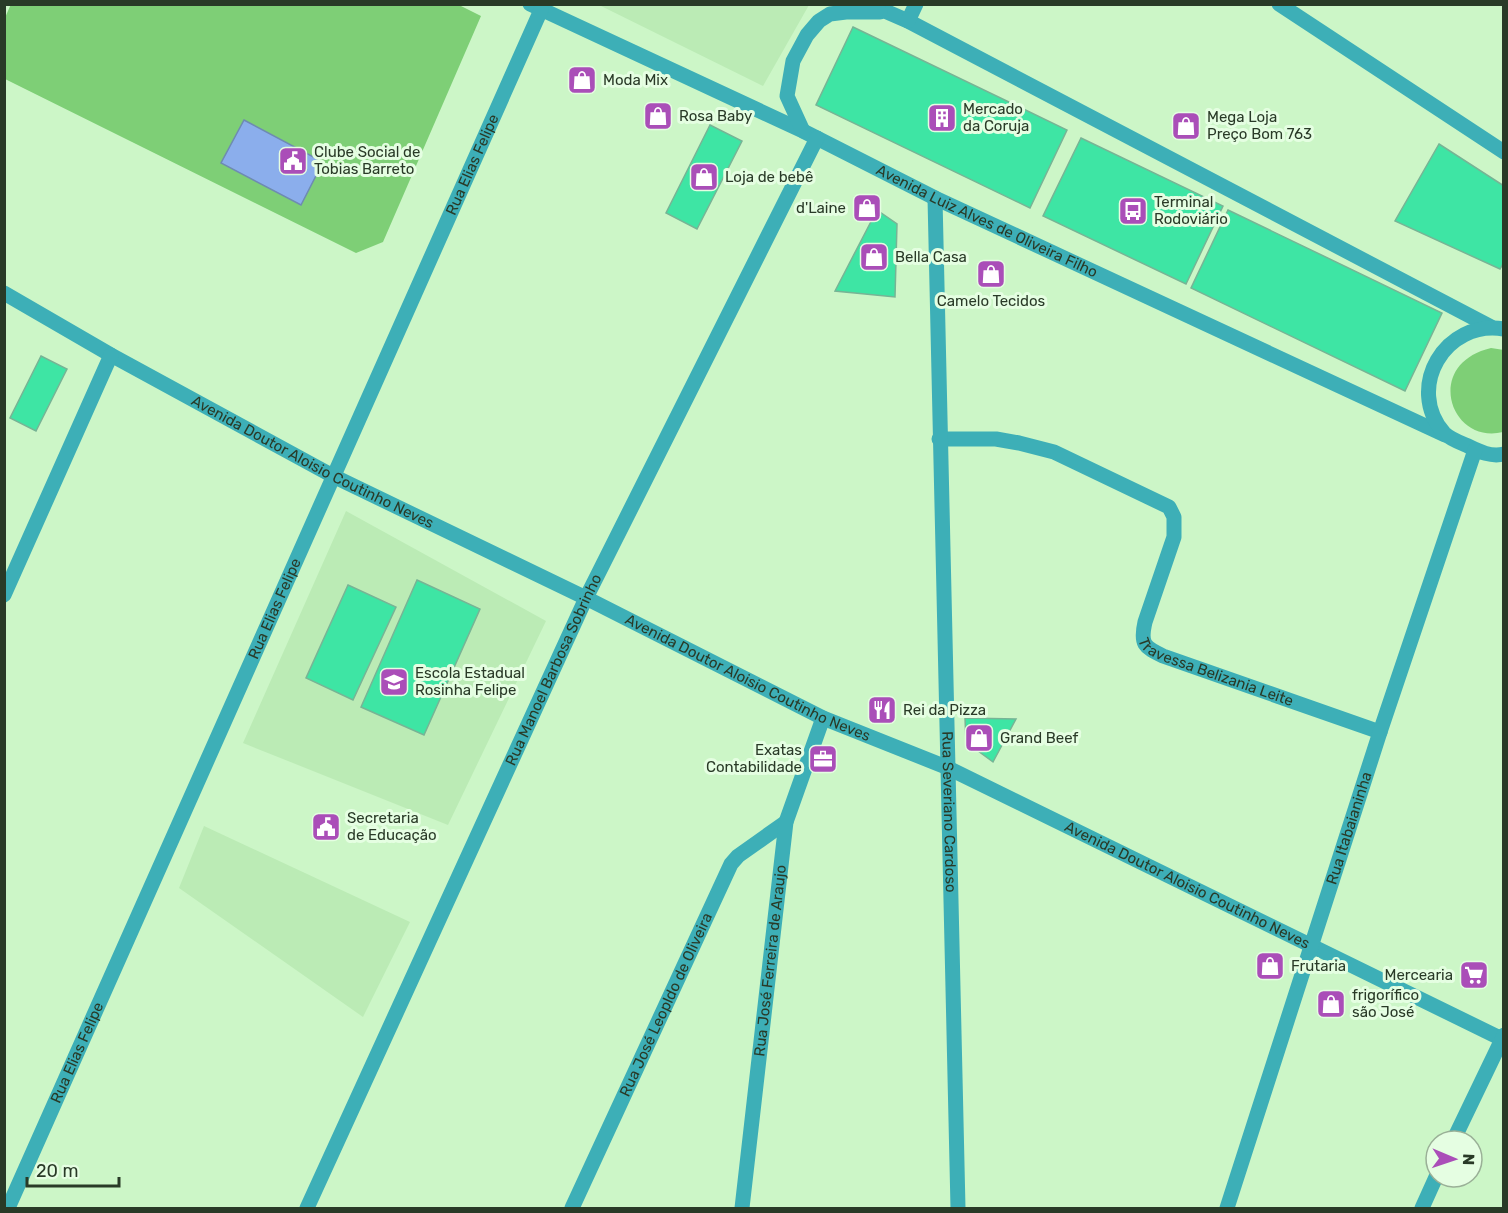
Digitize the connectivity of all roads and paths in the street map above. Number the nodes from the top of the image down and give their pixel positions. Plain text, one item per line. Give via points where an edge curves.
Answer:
1 (869, 4) edge
2 (916, 4) edge
3 (1280, 4) edge
4 (536, 7) edge
5 (883, 12) junction
6 (908, 21) junction
7 (810, 135) junction
8 (1503, 152) edge
9 (935, 198) junction
10 (4, 293) edge
11 (1497, 328) edge
12 (111, 355) junction
13 (1445, 435) junction
14 (939, 439) junction
15 (1475, 450) junction
16 (1500, 457) edge
17 (333, 476) junction
18 (4, 595) edge
19 (586, 598) junction
20 (823, 718) junction
21 (1380, 732) junction
22 (946, 767) junction
23 (786, 822) junction
24 (1312, 945) junction
25 (1503, 1038) edge
26 (1459, 1129) edge
27 (1431, 1189) edge
28 (8, 1209) edge
29 (307, 1209) edge
30 (572, 1209) edge
31 (742, 1209) edge
32 (957, 1209) edge
33 (1227, 1209) edge
34 (1422, 1209) edge

1 - 5 street
2 - 6 street
3 - 8 street
4 - 7 street, Avenida Luiz Alves de Oliveira Filho
4 - 17 street, Rua Elias Felipe
5 - 6 street
5 - 7 street via 830,14 807,35 794,61 787,96
6 - 11 street
7 - 9 street, Avenida Luiz Alves de Oliveira Filho
7 - 19 street, Rua Manoel Barbosa Sobrinho
9 - 13 street, Avenida Luiz Alves de Oliveira Filho
9 - 14 street, Rua Severiano Cardoso
10 - 12 street, Avenida Doutor Aloisio Coutinho Neves
11 - 13 street via 1467,332 1447,346 1434,366 1428,390 1432,414
12 - 17 street, Avenida Doutor Aloisio Coutinho Neves
12 - 18 street
13 - 15 street, Avenida Luiz Alves de Oliveira Filho
14 - 21 street, Travessa Belizania Leite via 996,439 1054,452 1169,507 1174,517 1174,537 1145,622 1145,645 1163,656
14 - 22 street, Rua Severiano Cardoso
15 - 16 street, Avenida Luiz Alves de Oliveira Filho
15 - 21 street, Rua Itabaianinha
17 - 19 street, Avenida Doutor Aloisio Coutinho Neves
17 - 28 street, Rua Elias Felipe
19 - 20 street, Avenida Doutor Aloisio Coutinho Neves
19 - 29 street, Rua Manoel Barbosa Sobrinho
20 - 22 street, Avenida Doutor Aloisio Coutinho Neves
20 - 23 street, Rua José Ferreira de Araujo
21 - 24 street, Rua Itabaianinha
22 - 24 street, Avenida Doutor Aloisio Coutinho Neves
22 - 32 street, Rua Severiano Cardoso
23 - 30 street, Rua José Leopldo de Oliveira via 731,864
23 - 31 street, Rua José Ferreira de Araujo
24 - 25 street, Avenida Doutor Aloisio Coutinho Neves
24 - 33 street, Rua Itabaianinha
25 - 26 street
27 - 34 street

